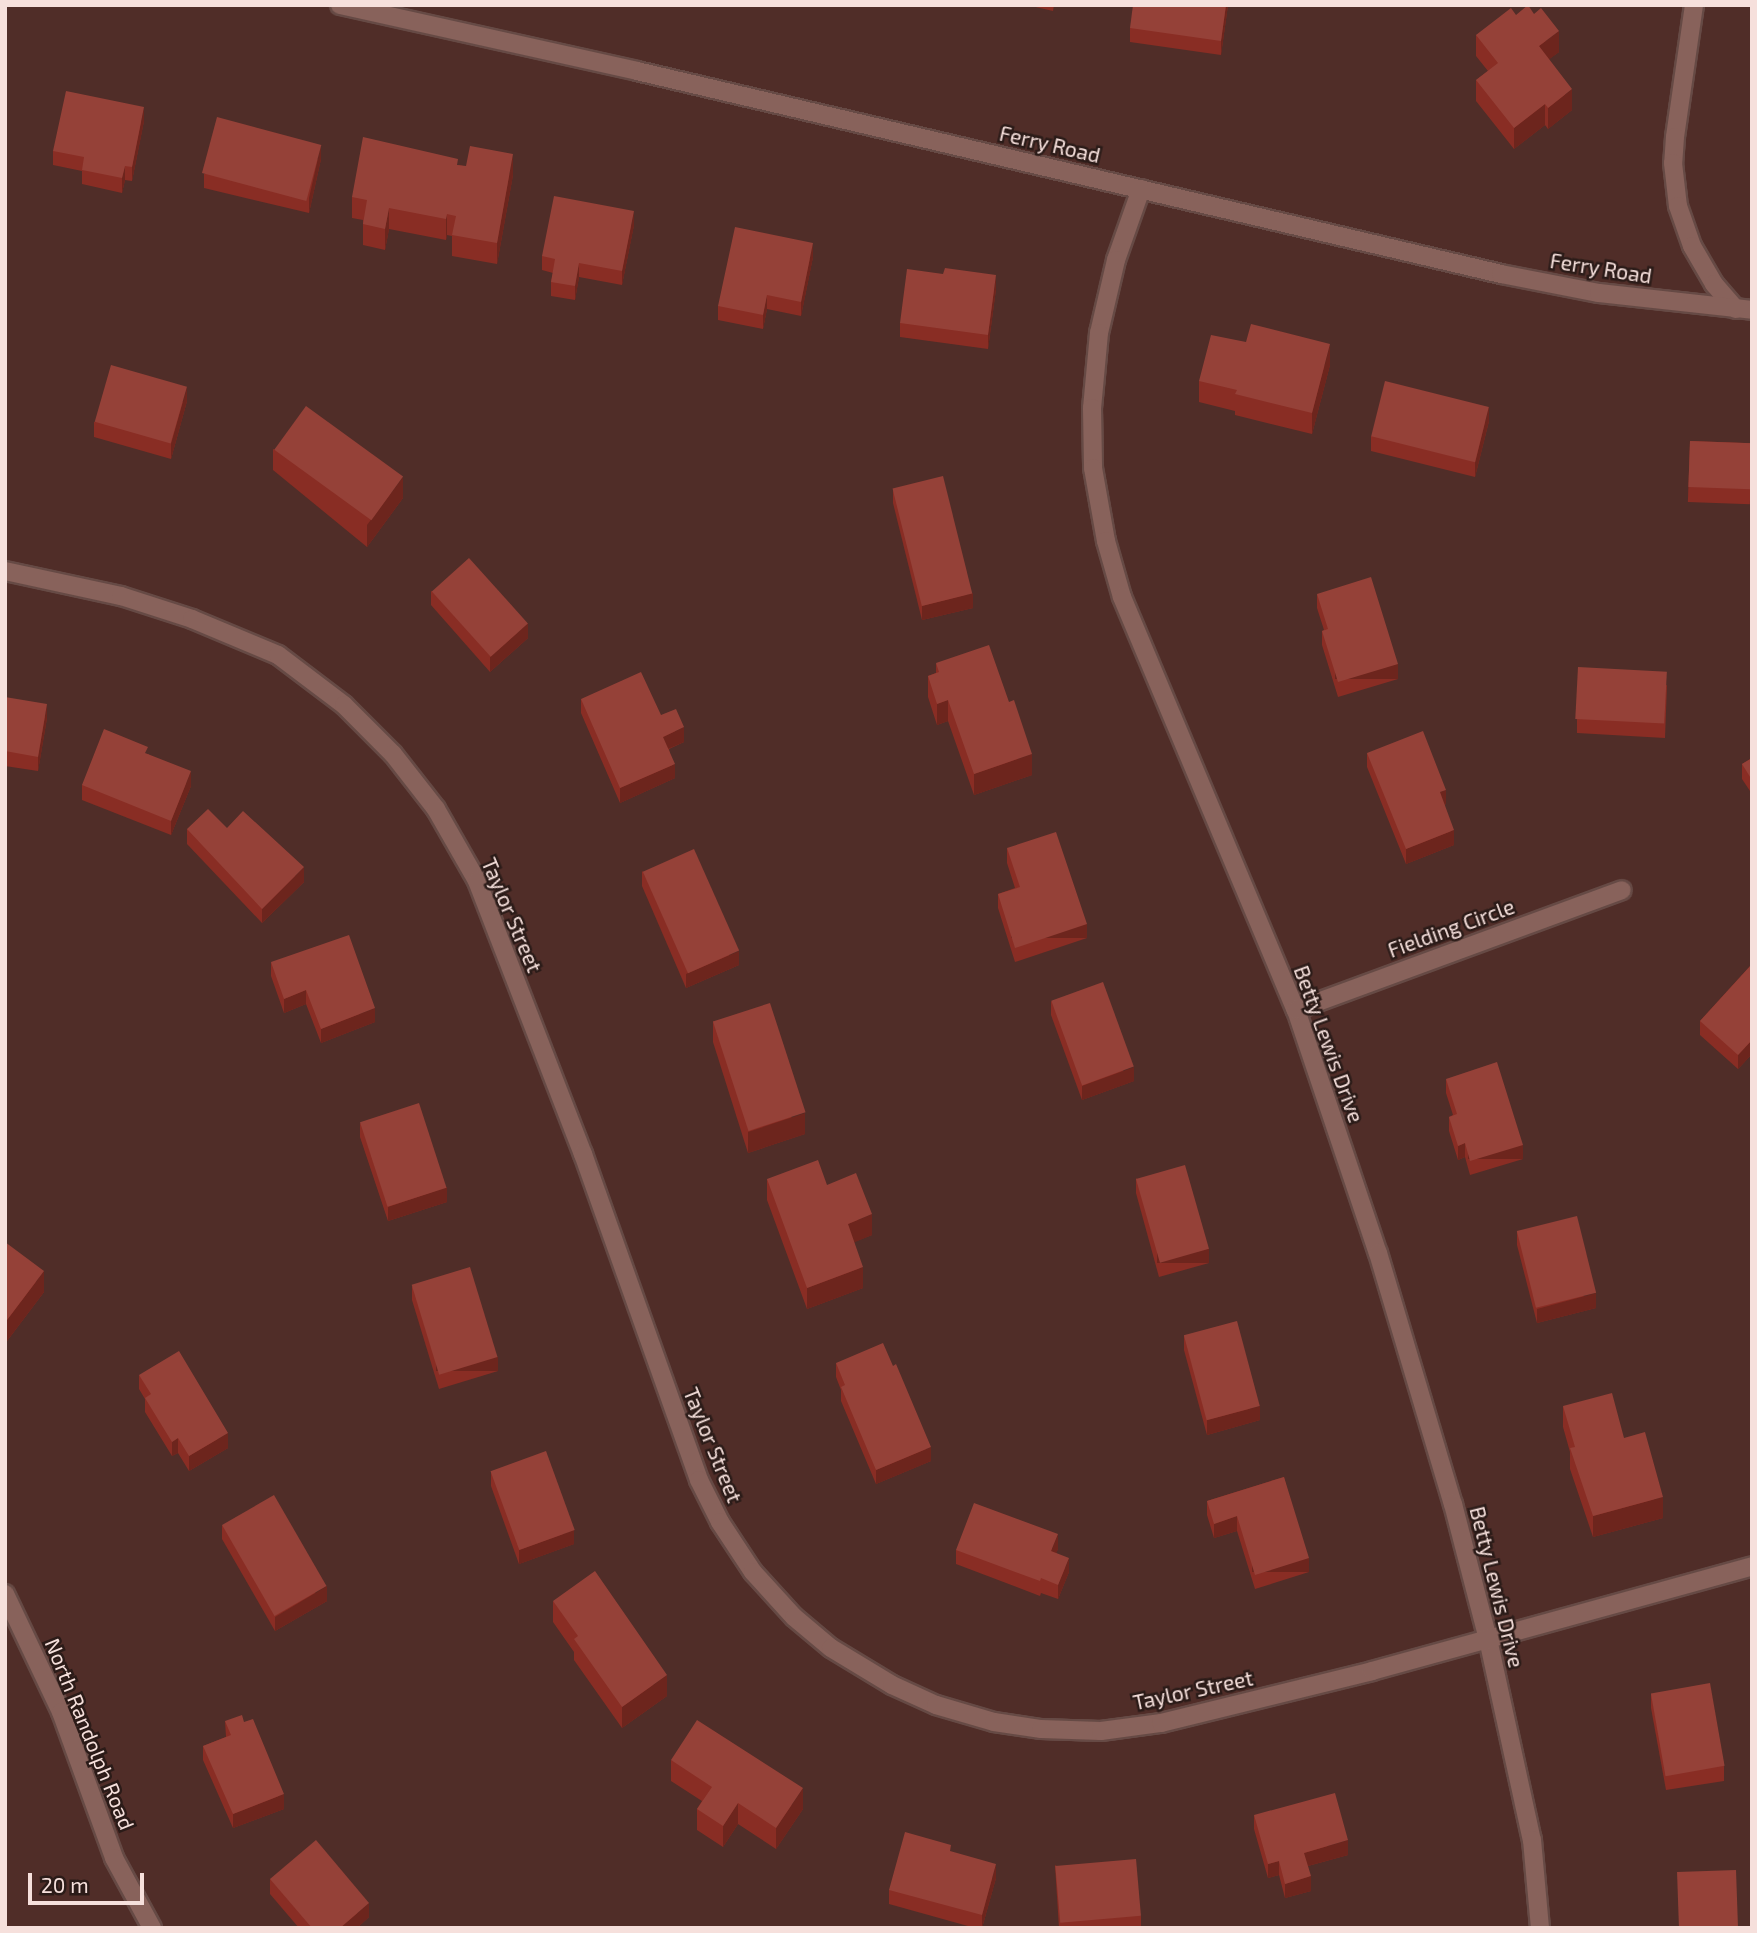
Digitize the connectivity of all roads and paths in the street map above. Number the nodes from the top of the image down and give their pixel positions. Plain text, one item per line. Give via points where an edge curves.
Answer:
1 (341, 5) edge
2 (1694, 5) edge
3 (1141, 189) junction
4 (1744, 310) edge
5 (5, 571) edge
6 (1622, 890) dead end
7 (1296, 1010) junction
8 (1752, 1566) edge
9 (5, 1594) edge
10 (1488, 1639) junction
11 (152, 1928) edge
12 (1540, 1928) edge

1 - 3 street, Ferry Road
2 - 4 street via 1675,137 1678,206 1692,246 1714,284
3 - 4 street, Ferry Road via 1501,274 1599,293
3 - 7 street, Betty Lewis Drive via 1115,260 1097,358 1093,468 1105,541 1122,597
5 - 10 street, Taylor Street via 121,596 278,655 344,705 393,754 436,809 477,881 583,1154 699,1480 720,1522 754,1572 794,1617 831,1648 892,1685 948,1708 994,1722 1101,1731 1161,1723
6 - 7 street, Fielding Circle
7 - 10 street, Betty Lewis Drive via 1378,1253
8 - 10 street, Taylor Street
9 - 11 street, North Randolph Road via 61,1713 114,1857
10 - 12 street, Betty Lewis Drive via 1532,1840

